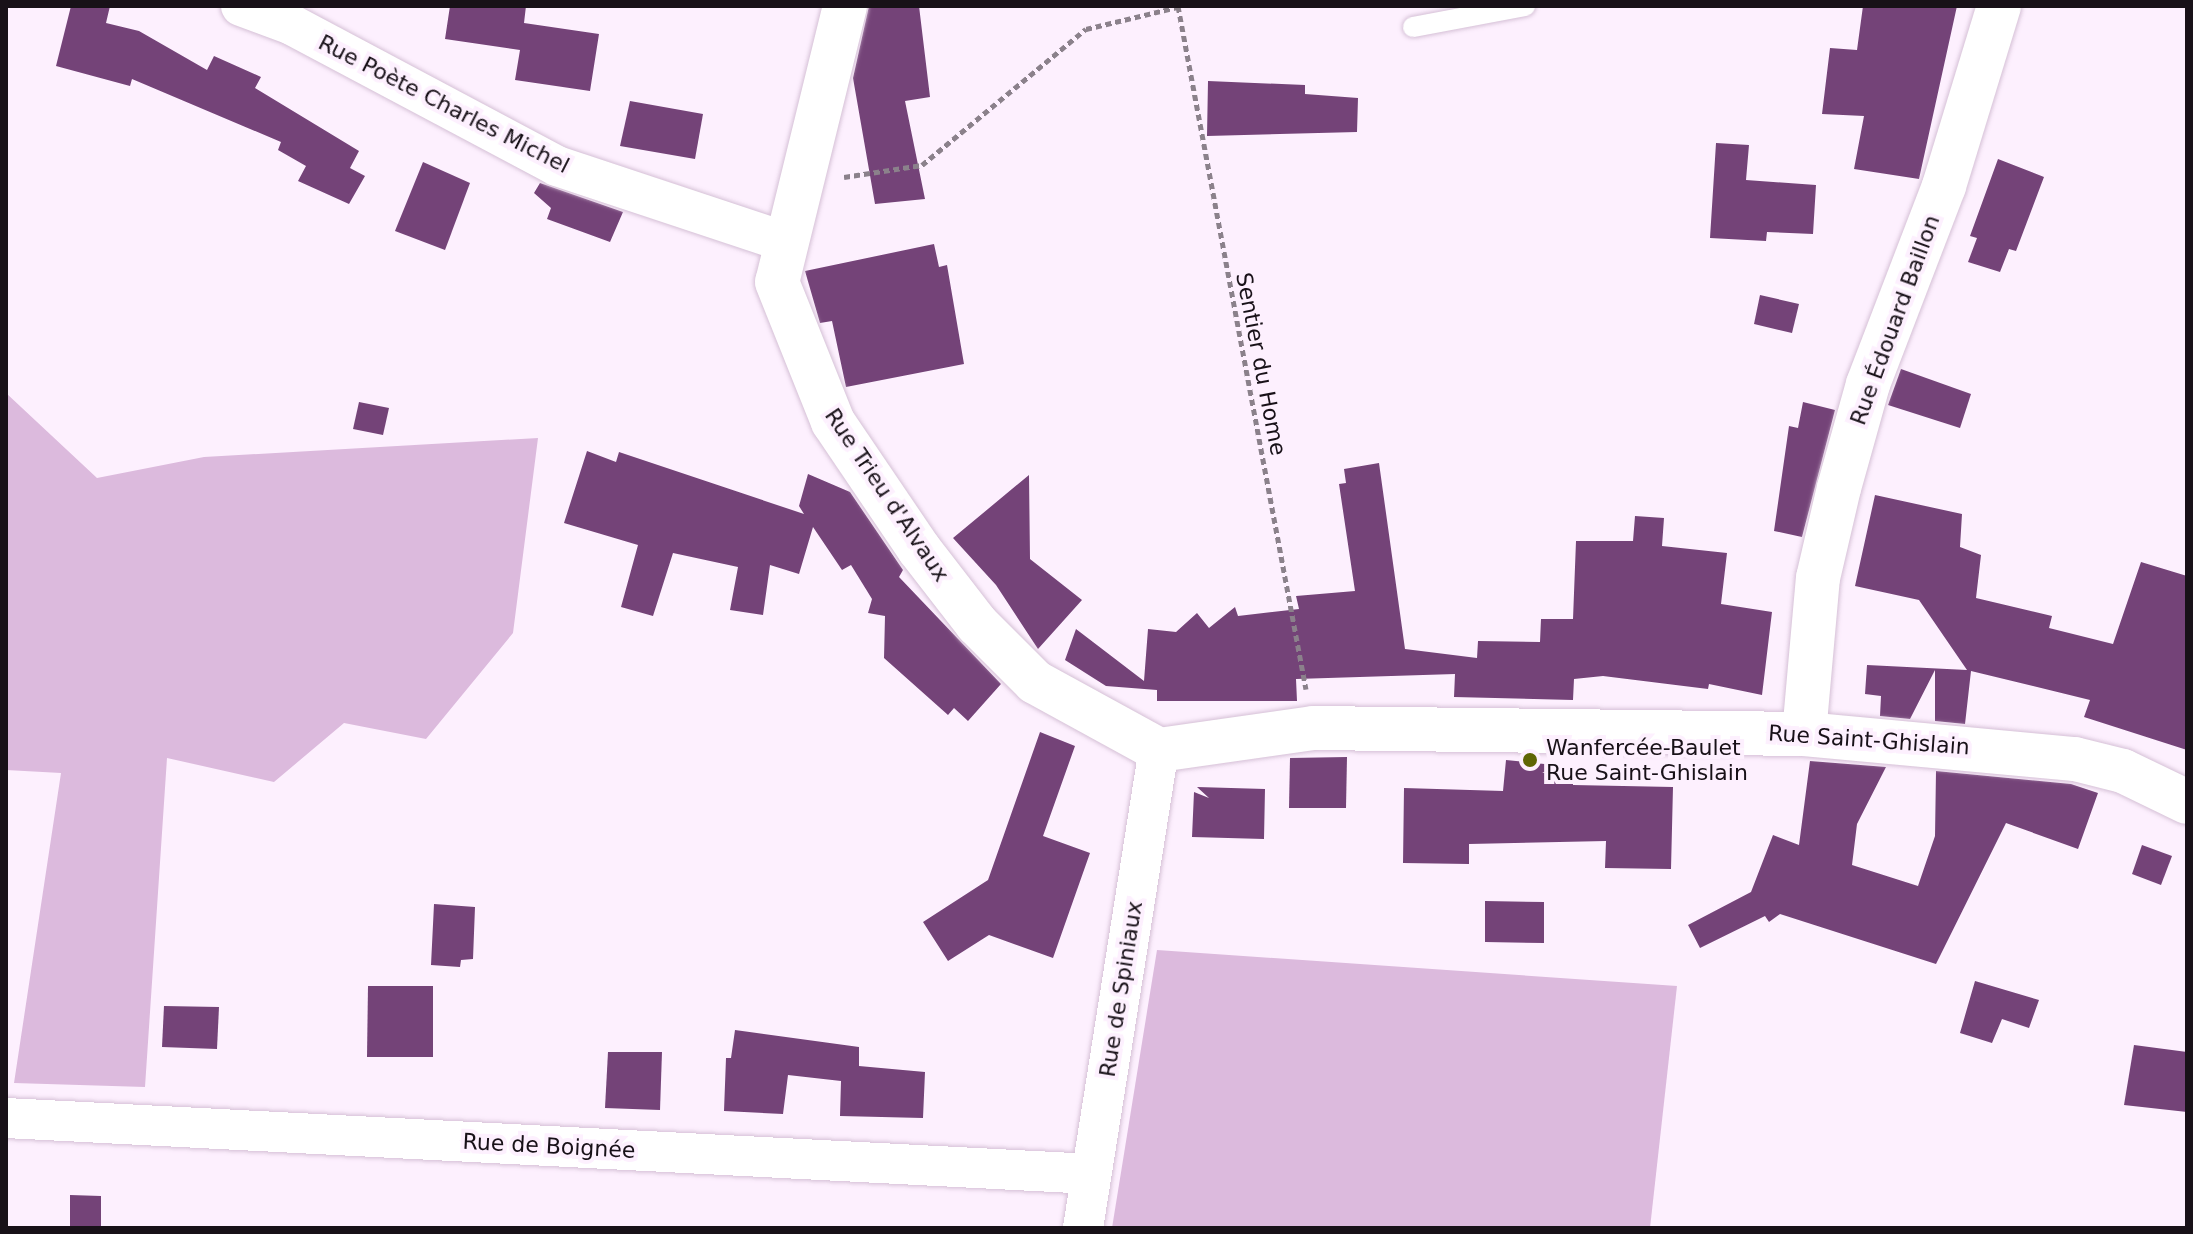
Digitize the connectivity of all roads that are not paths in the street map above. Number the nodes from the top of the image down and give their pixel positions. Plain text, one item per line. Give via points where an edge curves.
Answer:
1 (241, 6) edge
2 (845, 6) edge
3 (1525, 6) edge
4 (1999, 6) edge
5 (1413, 27) dead end
6 (785, 242) junction
7 (1804, 734) junction
8 (1159, 750) junction
9 (2187, 802) edge
10 (6, 1118) edge
11 (1092, 1174) junction
12 (1083, 1228) edge

1 - 6 street, Rue Poète Charles Michel via 292,25 557,166
2 - 6 main road, Rue Trieu d'Alvaux
3 - 5 lane
4 - 7 main road, Rue Édouard Baillon via 1944,186 1868,384 1839,488 1818,578
6 - 8 main road, Rue Trieu d'Alvaux via 777,282 833,422 919,549 977,624 1035,682
7 - 8 main road, Rue Saint-Ghislain via 1313,728
7 - 9 main road, Rue Saint-Ghislain via 2075,759 2123,771
8 - 11 street, Rue de Spiniaux
10 - 11 street, Rue de Boignée
11 - 12 street, Rue de Spiniaux

